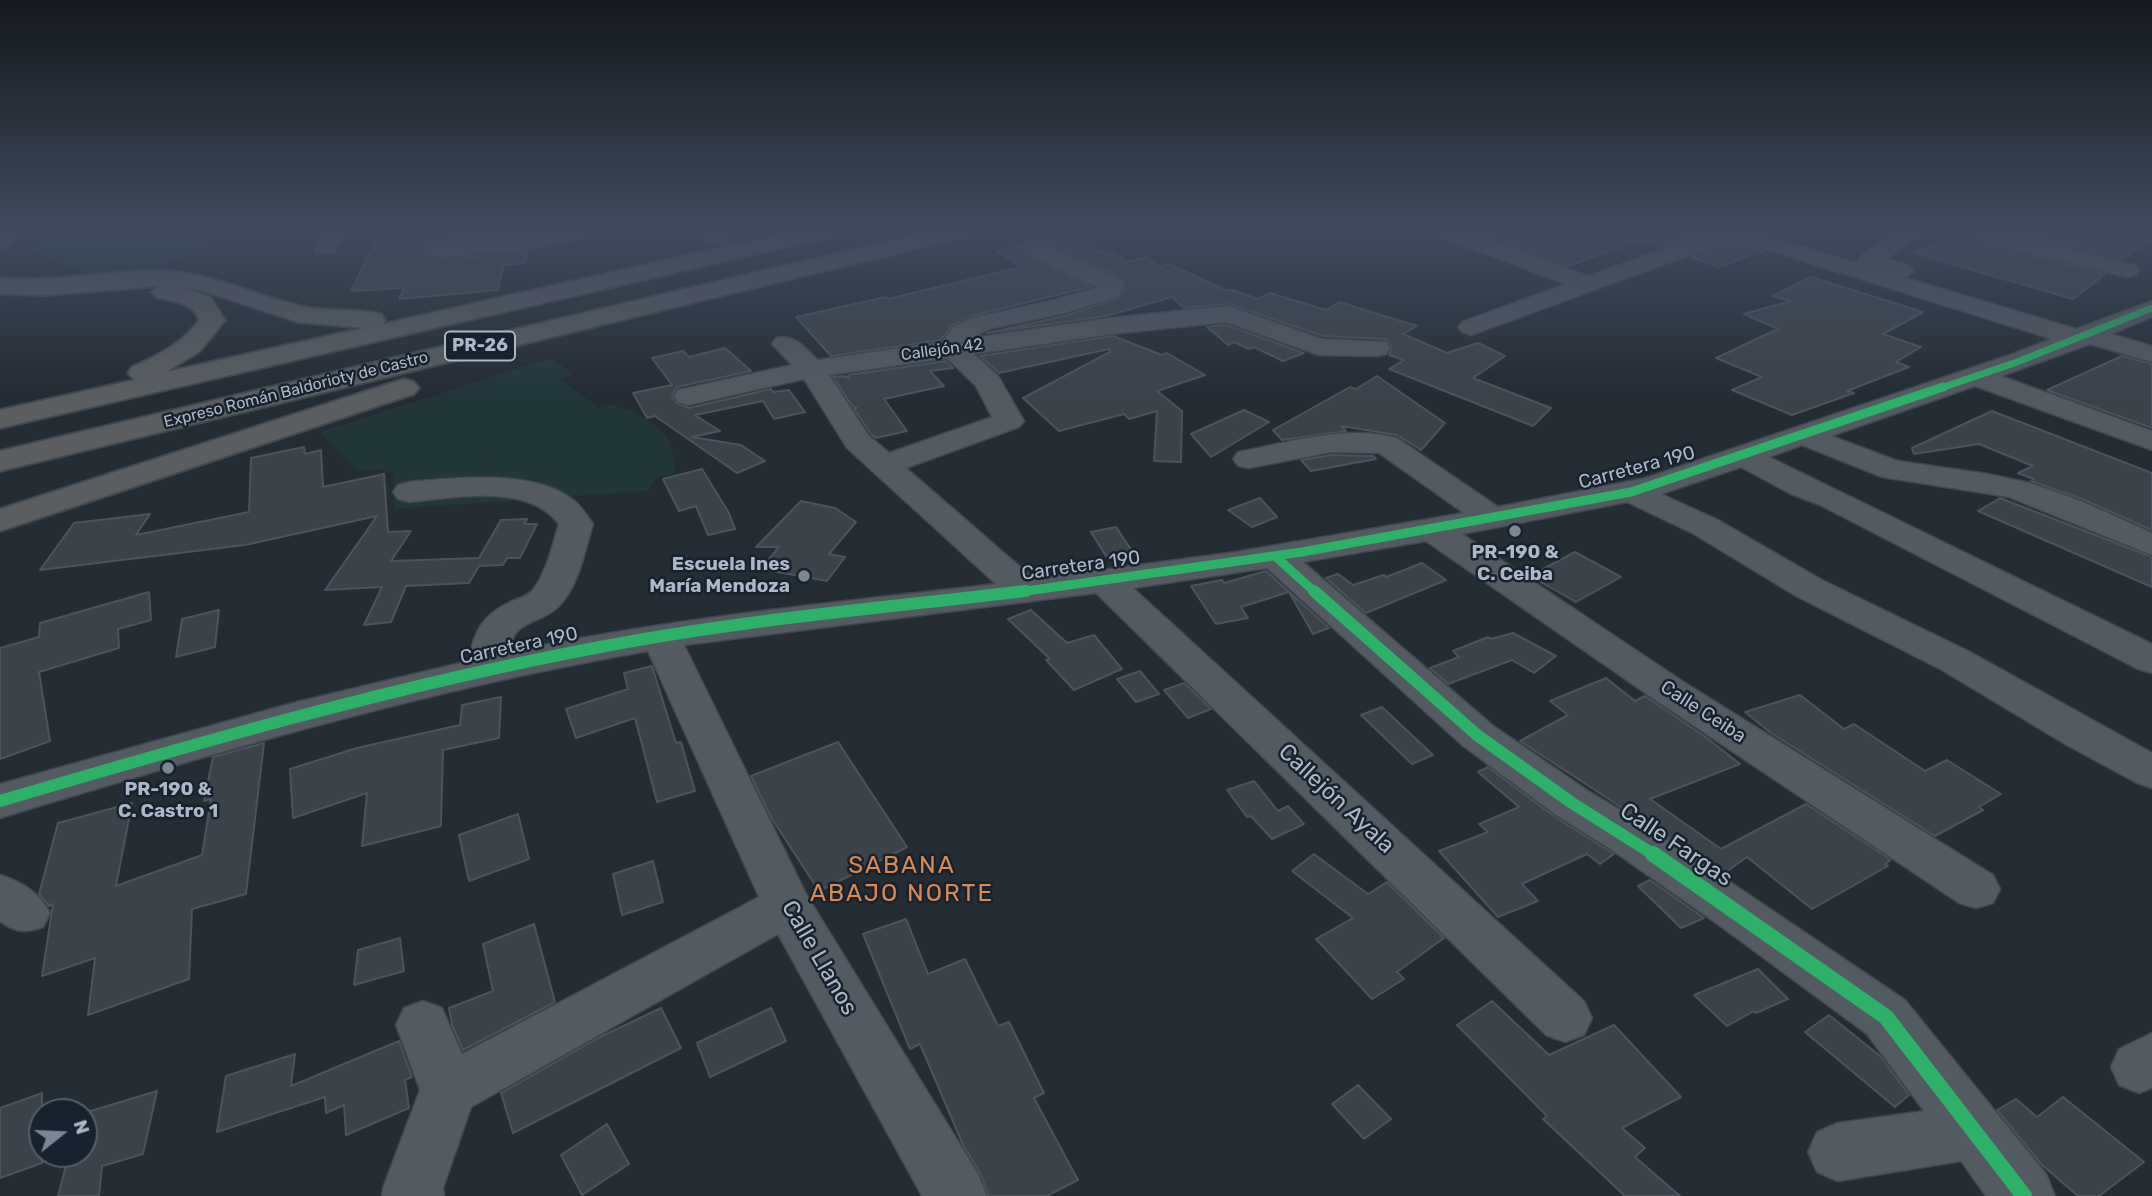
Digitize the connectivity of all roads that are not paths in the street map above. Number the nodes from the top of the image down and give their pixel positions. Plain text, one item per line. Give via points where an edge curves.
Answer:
1 (9, 287) edge
2 (38, 287) edge
3 (219, 287) edge
4 (576, 287) edge
5 (642, 287) edge
6 (727, 287) edge
7 (1111, 287) edge
8 (1580, 287) edge
9 (1911, 287) edge
10 (1956, 287) edge
11 (705, 292) junction
12 (1956, 301) junction
13 (0, 310) edge
14 (468, 311) junction
15 (2152, 317) edge
16 (1471, 327) dead end
17 (2092, 334) junction
18 (785, 344) dead end
19 (953, 348) junction
20 (1377, 348) dead end
21 (2152, 354) edge
22 (812, 369) junction
23 (1974, 376) junction
24 (688, 396) dead end
25 (0, 418) edge
26 (1804, 435) junction
27 (0, 437) edge
28 (2152, 441) edge
29 (1744, 456) junction
30 (1249, 459) dead end
31 (0, 461) edge
32 (885, 465) junction
33 (1802, 487) junction
34 (1644, 489) junction
35 (410, 492) dead end
36 (1492, 518) junction
37 (0, 520) edge
38 (1433, 530) junction
39 (2152, 545) edge
40 (1276, 557) junction
41 (1104, 581) junction
42 (1026, 591) junction
43 (661, 637) junction
44 (2152, 660) edge
45 (487, 670) junction
46 (2152, 676) edge
47 (2152, 741) edge
48 (2152, 772) edge
49 (0, 801) edge
50 (1976, 889) dead end
51 (787, 905) junction
52 (1565, 1018) dead end
53 (423, 1025) dead end
54 (448, 1090) junction
55 (1976, 1130) junction
56 (1838, 1152) dead end
57 (413, 1196) edge
58 (956, 1196) edge
59 (2024, 1196) edge

1 - 2 highway
3 - 14 highway via 323,318 403,319
4 - 14 highway
5 - 27 highway, Expreso Román Baldorioty de Castro / PR-26
6 - 11 highway, Expreso Román Baldorioty de Castro / PR-26
7 - 19 street via 1055,308 981,323 962,333
8 - 16 street
9 - 12 street
10 - 12 street via 1969,293
11 - 31 highway, Expreso Román Baldorioty de Castro / PR-26
11 - 37 highway via 634,319 391,392
12 - 17 street
13 - 25 highway via 100,292 151,291 203,302 212,320 197,340 158,365
14 - 25 highway
15 - 17 street, Carretera 190
17 - 21 street
17 - 23 street, Carretera 190
18 - 22 street
19 - 20 street, Callejón 42 via 1228,314 1319,346
19 - 22 street, Callejón 42
19 - 32 street via 988,382 1009,421
22 - 24 street, Callejón 42
22 - 32 street via 858,442
23 - 26 street, Carretera 190
23 - 28 street
26 - 29 street, Carretera 190
26 - 39 street via 1892,469 2022,491
29 - 33 street
29 - 34 street, Carretera 190
30 - 36 street via 1331,443 1386,444
32 - 42 street
33 - 44 street
33 - 46 street via 1887,539
34 - 36 street, Carretera 190
34 - 47 street via 2129,738
34 - 48 street via 1809,588 1956,661
35 - 45 street via 464,487 525,490 561,505 576,524 545,600 513,615 492,636
36 - 38 street, Carretera 190
38 - 40 street, Carretera 190
38 - 50 street, Calle Ceiba via 1668,690
40 - 41 street, Carretera 190
40 - 55 street, Calle Fargas via 1486,742 1886,1017
41 - 42 street, Carretera 190
41 - 52 street, Callejón Ayala
42 - 43 street, Carretera 190
43 - 45 street, Carretera 190
43 - 51 street, Calle Llanos
45 - 49 street, Carretera 190 via 230,733
51 - 54 street
51 - 58 street, Calle Llanos
53 - 54 street
54 - 57 street
55 - 56 street
55 - 59 street, Calle Fargas

